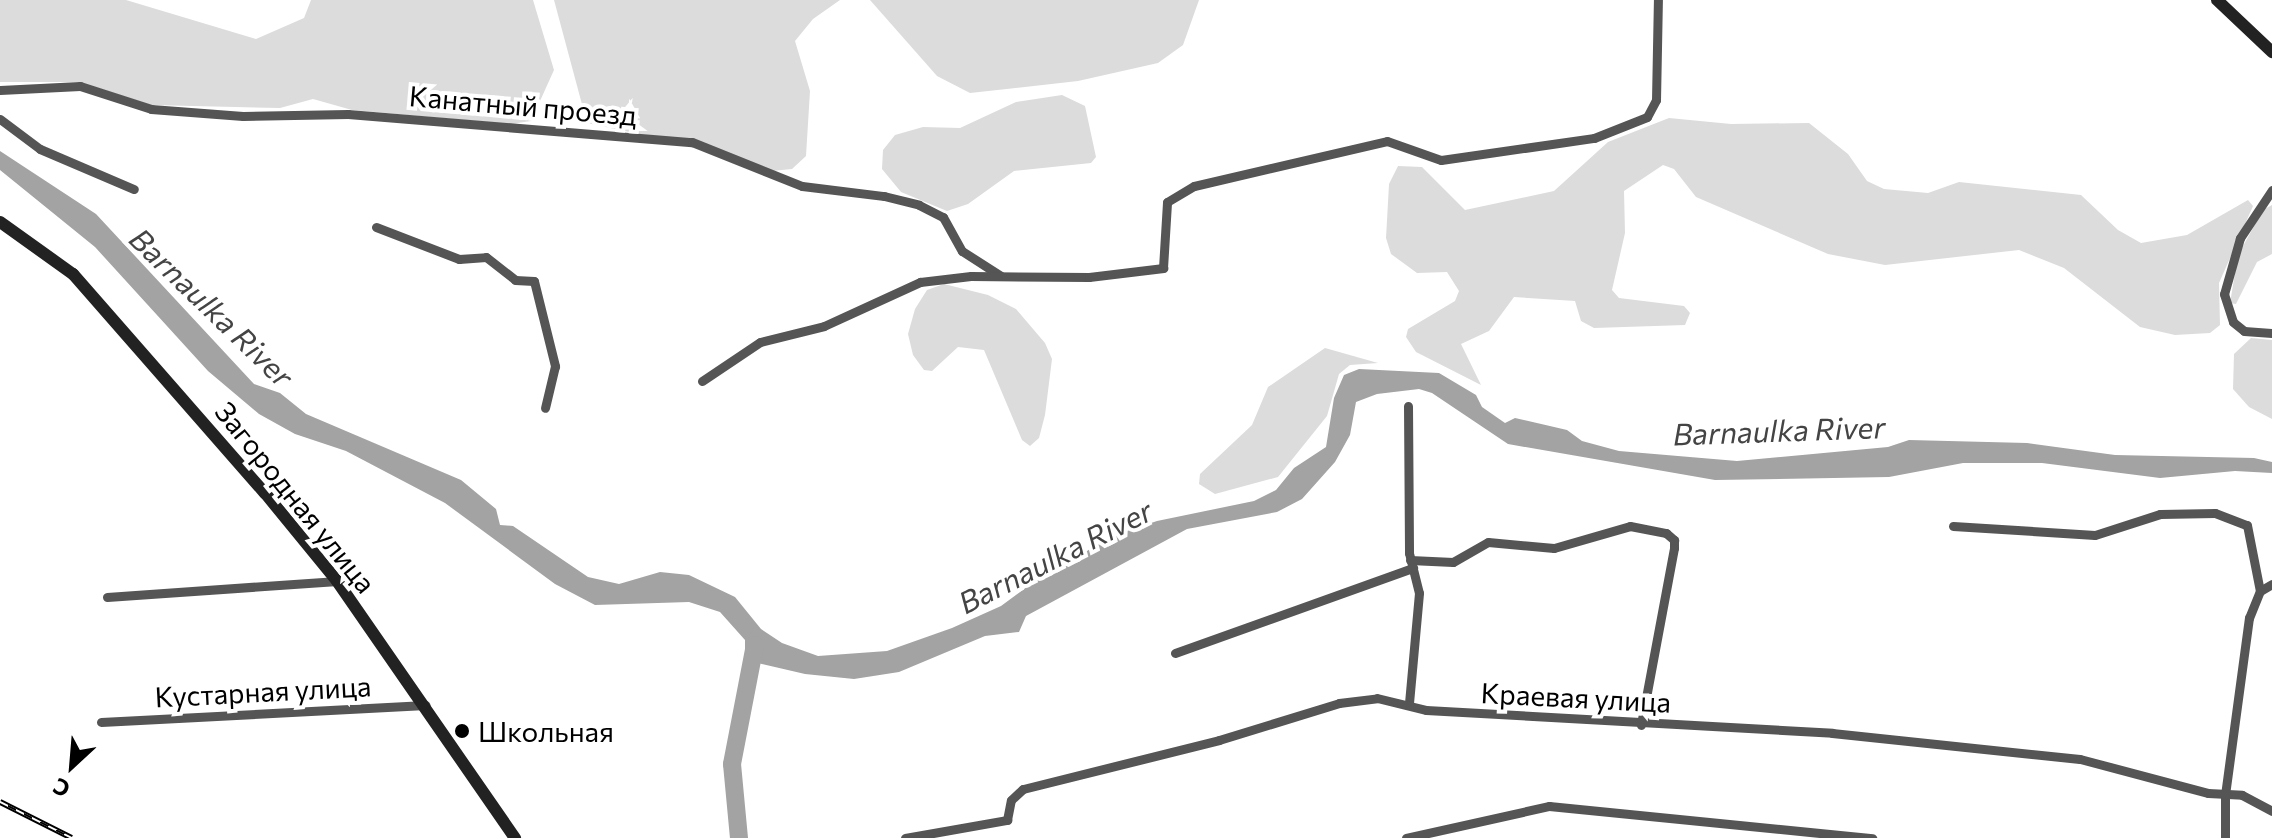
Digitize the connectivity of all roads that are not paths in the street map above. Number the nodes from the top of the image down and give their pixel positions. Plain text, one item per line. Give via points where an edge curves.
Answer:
1 (1658, 0) edge
2 (2217, 0) edge
3 (2272, 52) edge
4 (0, 90) edge
5 (0, 119) edge
6 (134, 189) dead end
7 (2272, 190) edge
8 (0, 222) edge
9 (376, 227) dead end
10 (1003, 277) junction
11 (2272, 333) edge
12 (702, 381) dead end
13 (1408, 406) dead end
14 (545, 408) dead end
15 (1953, 526) dead end
16 (1411, 564) junction
17 (337, 581) junction
18 (2272, 584) edge
19 (2260, 591) junction
20 (107, 597) dead end
21 (1175, 653) dead end
22 (1409, 703) junction
23 (426, 705) junction
24 (101, 722) dead end
25 (1641, 725) junction
26 (2225, 795) junction
27 (2272, 811) edge
28 (515, 838) edge
29 (905, 838) edge
30 (1406, 838) edge
31 (1872, 838) edge
32 (2225, 838) edge

1 - 10 street via 1656,100 1647,117 1594,138 1441,160 1387,141 1194,186 1167,202 1163,268 1089,277
2 - 3 main road
4 - 10 street, Канатный проезд via 80,86 151,109 243,116 348,114 692,142 802,186 919,205 949,223 962,251
5 - 6 street via 40,149
7 - 11 street via 2240,238 2224,294 2233,322 2244,331
8 - 17 main road, Загородная улица via 73,274
9 - 14 street via 459,259 486,257 515,280 534,281 555,366
10 - 12 street via 920,282 824,326 760,342
13 - 16 street
15 - 19 street via 2095,535 2160,514 2215,513 2247,525
16 - 21 street
16 - 22 street via 1419,593
16 - 25 street via 1453,562 1488,542 1554,548 1630,526 1666,533 1675,543
17 - 20 street
17 - 23 main road, Загородная улица
18 - 19 street
19 - 26 street via 2249,618
22 - 25 street, Краевая улица via 1426,710
22 - 29 street, Краевая улица via 1377,698 1339,703 1219,740 1023,789 1011,800 1007,820
23 - 24 street, Кустарная улица
23 - 28 main road, Загородная улица
25 - 26 street, Краевая улица via 1817,732 2080,759
26 - 27 street, Краевая улица via 2242,795
26 - 32 street
30 - 31 street via 1549,806

